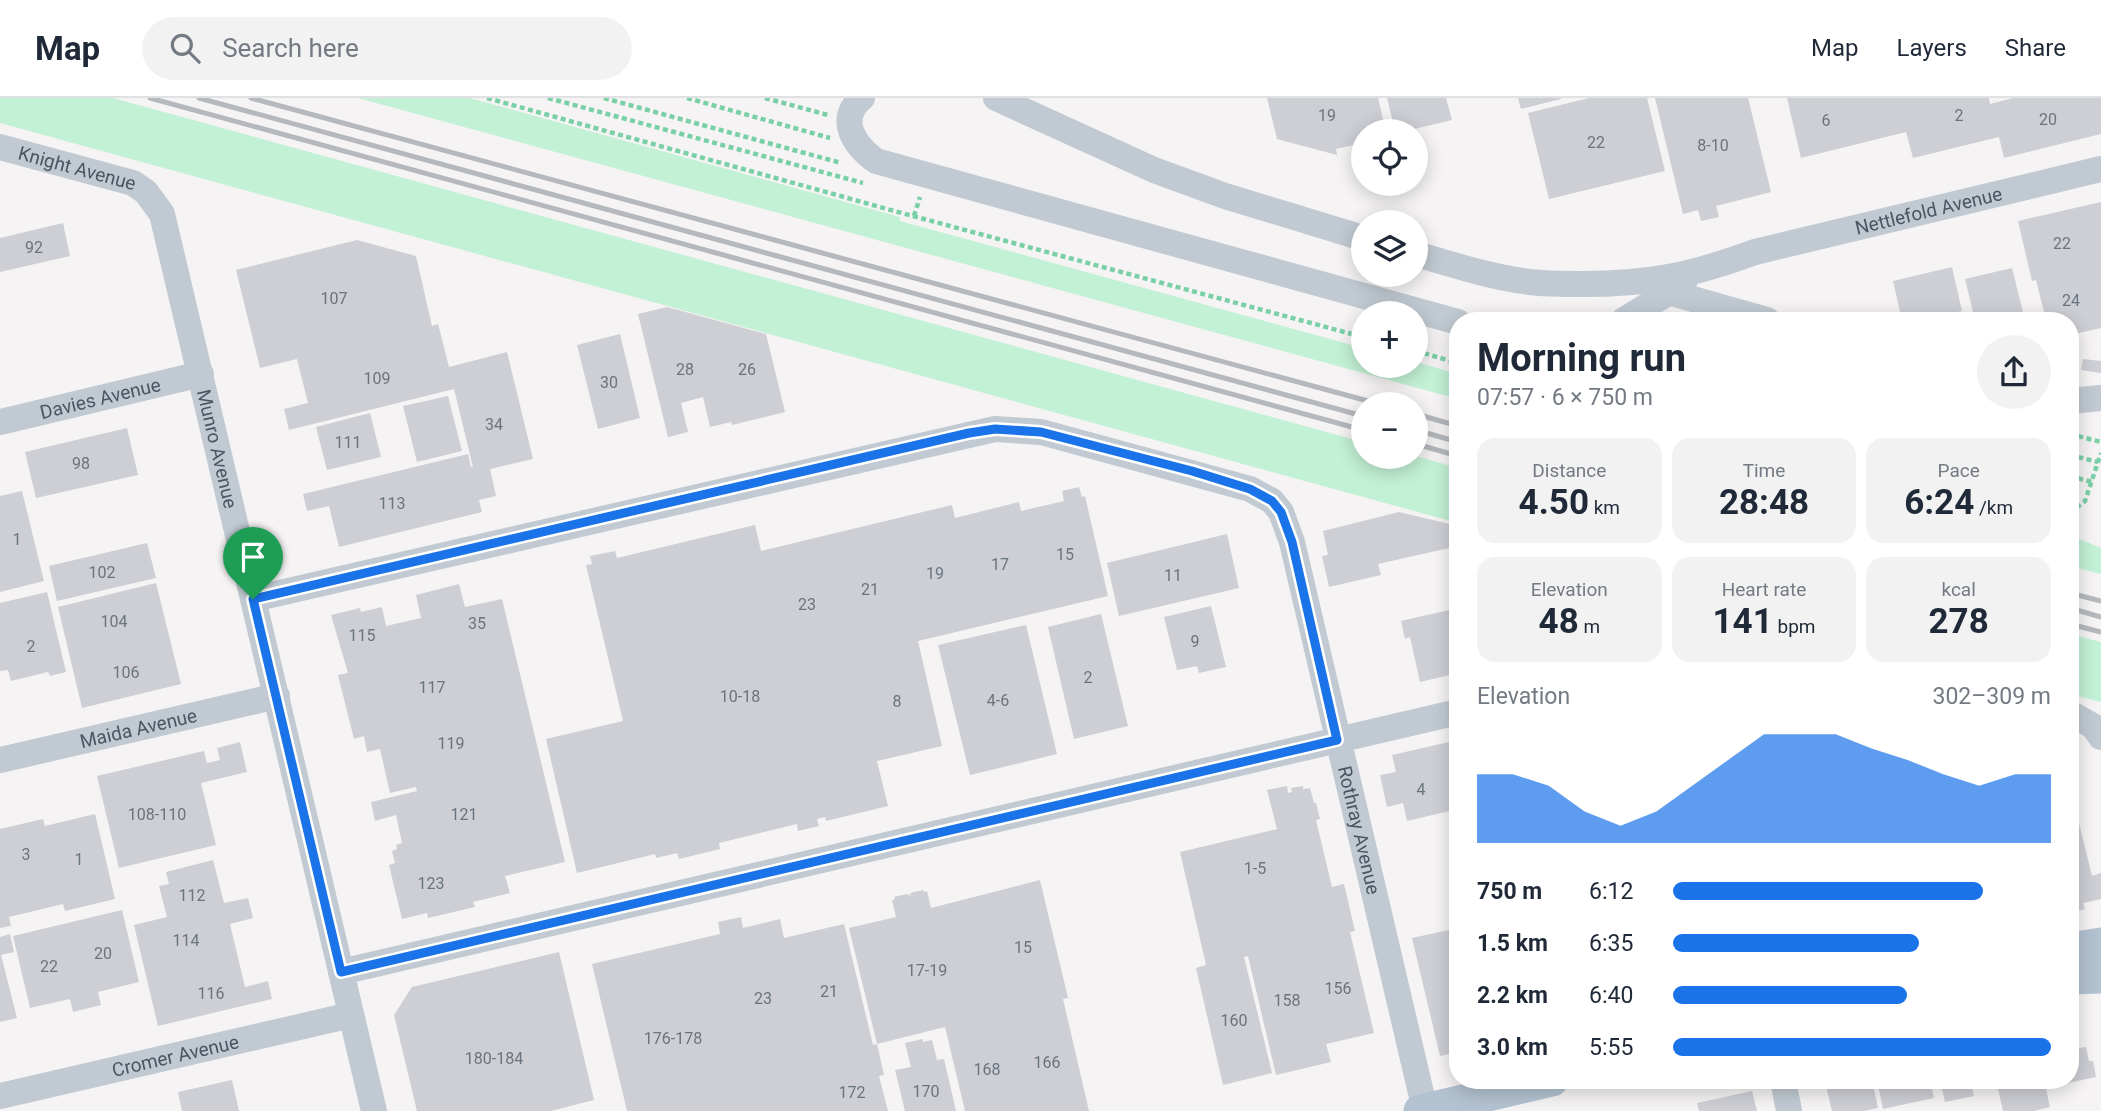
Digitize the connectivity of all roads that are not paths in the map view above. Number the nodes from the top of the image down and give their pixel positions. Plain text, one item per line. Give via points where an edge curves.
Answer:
1 (996, 98) edge
2 (856, 121) edge
3 (0, 147) edge
4 (2101, 169) edge
5 (151, 198) joint
6 (1351, 234) edge
7 (1428, 257) edge
8 (1666, 286) junction
9 (1634, 312) edge
10 (1743, 312) edge
11 (1449, 320) edge
12 (201, 374) junction
13 (2101, 398) edge
14 (2079, 400) edge
15 (0, 422) edge
16 (253, 599) junction
17 (276, 696) junction
18 (1449, 714) edge
19 (2079, 718) edge
20 (2101, 737) edge
21 (1337, 740) junction
22 (0, 760) edge
23 (2101, 944) edge
24 (2079, 948) edge
25 (341, 972) junction
26 (2101, 976) edge
27 (2079, 977) edge
28 (351, 1015) junction
29 (1513, 1089) edge
30 (1785, 1089) edge
31 (0, 1096) edge
32 (1422, 1110) edge
33 (374, 1111) edge
34 (1789, 1111) edge

1 - 6 street via 1154,170
2 - 11 street via 876,161
3 - 5 street, Knight Avenue via 124,179
4 - 8 street, Nettlefold Avenue via 1755,252
5 - 12 street, Munro Avenue via 166,228
7 - 8 street via 1532,283
8 - 9 street, Nettlefold Avenue
8 - 10 street
12 - 15 street, Davies Avenue
12 - 16 street, Munro Avenue
13 - 14 street
16 - 17 street, Munro Avenue
16 - 21 street, Rothray Avenue via 969,433 995,429 1041,432 1263,494 1281,512 1292,542
17 - 22 street, Maida Avenue
17 - 25 street, Munro Avenue
18 - 21 street
19 - 20 street
21 - 25 street
21 - 32 street, Rothray Avenue
23 - 24 main road
25 - 28 street, Munro Avenue
26 - 27 main road
28 - 31 street, Cromer Avenue
28 - 33 street, Munro Avenue
29 - 32 main road
30 - 34 street

